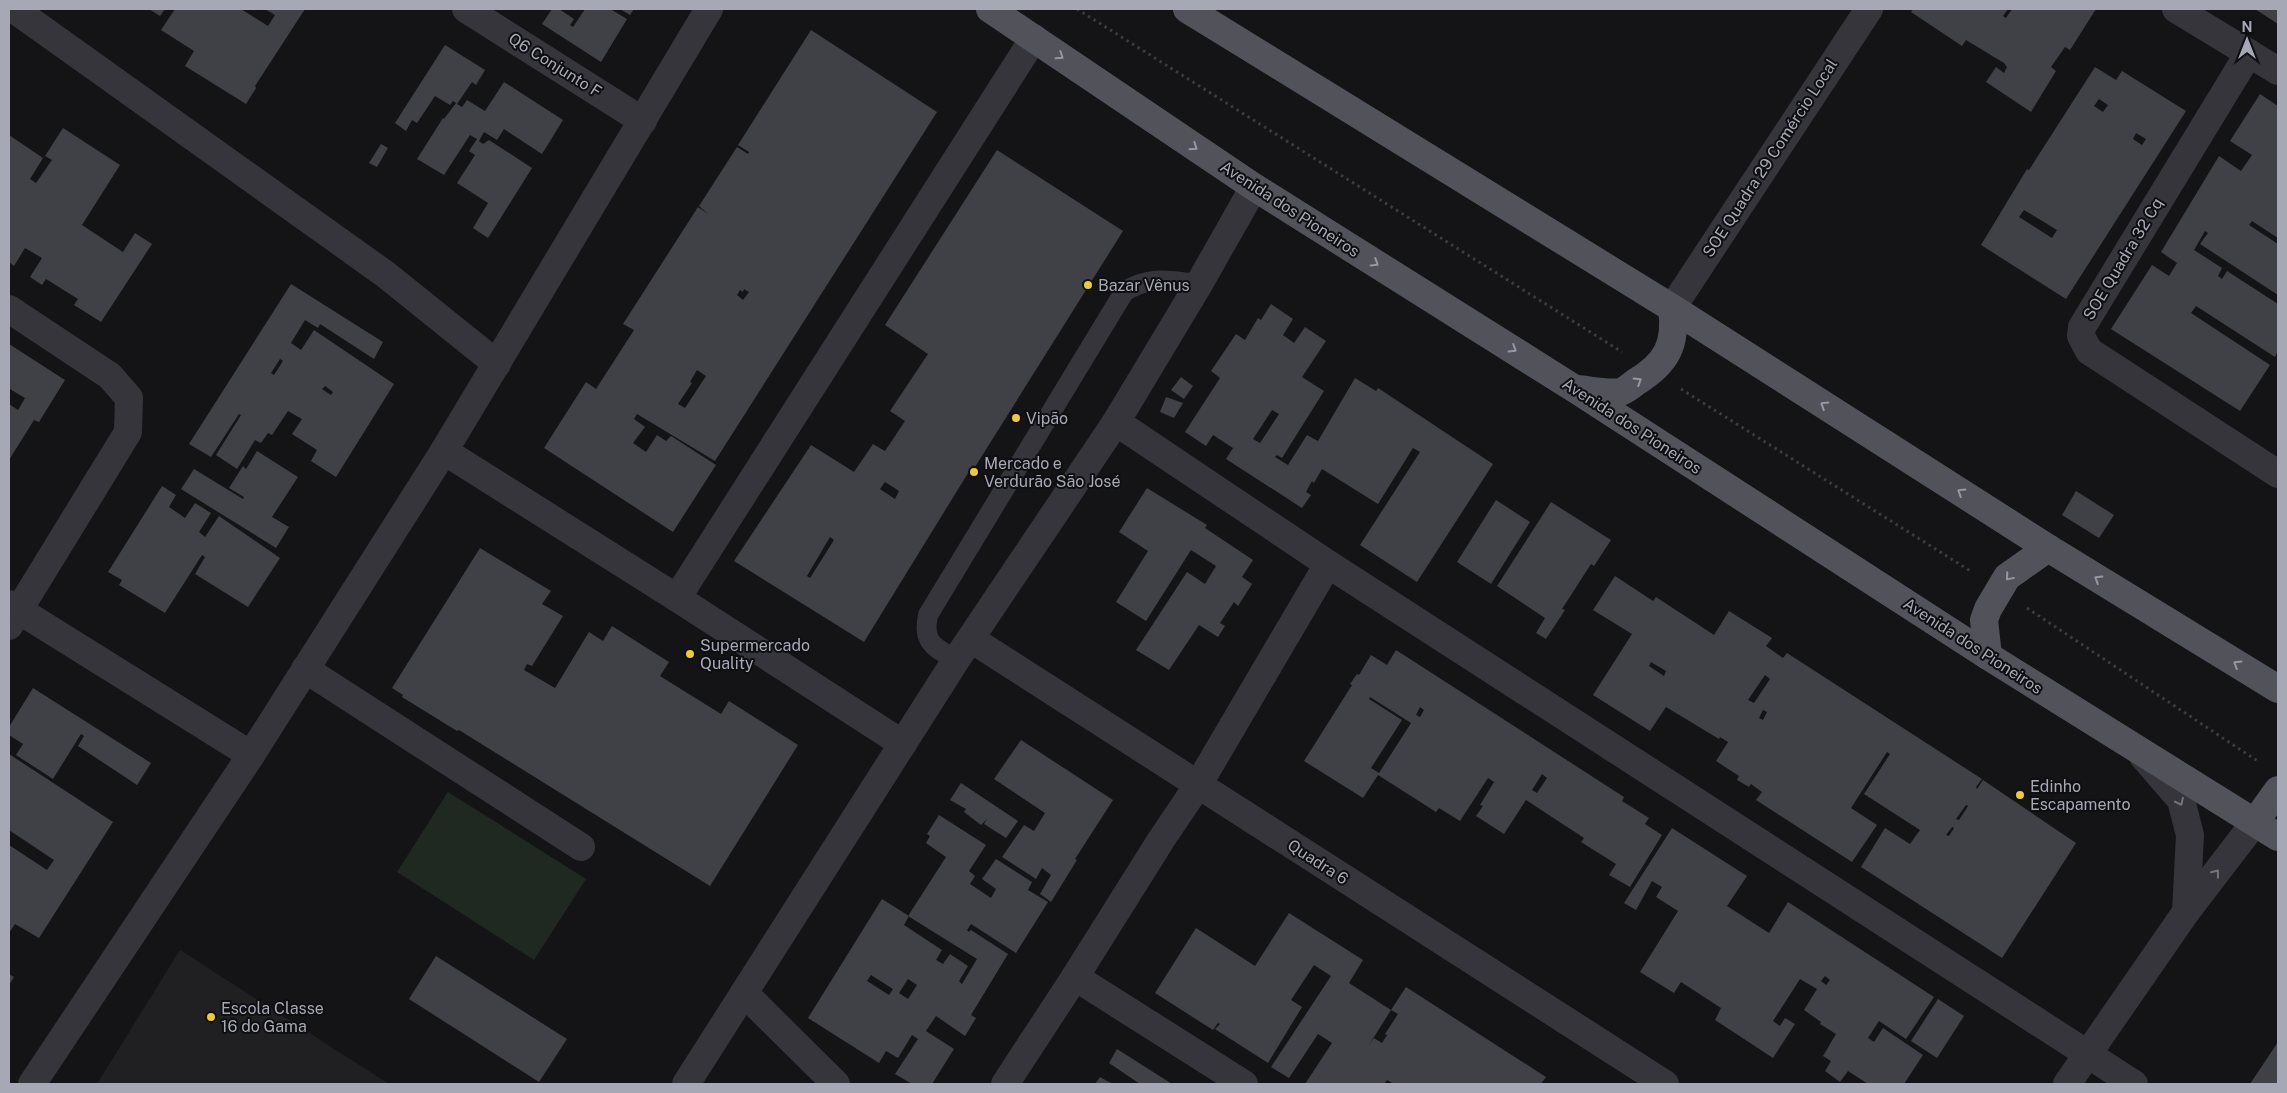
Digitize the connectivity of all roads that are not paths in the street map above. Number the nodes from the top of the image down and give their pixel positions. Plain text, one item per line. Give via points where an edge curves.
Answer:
1 (14, 9) edge
2 (466, 9) edge
3 (709, 9) edge
4 (990, 9) edge
5 (1187, 9) edge
6 (1869, 9) edge
7 (2176, 9) edge
8 (1034, 38) junction
9 (2249, 53) junction
10 (2278, 71) edge
11 (643, 121) junction
12 (1254, 187) junction
13 (1199, 284) junction
14 (1672, 308) junction
15 (9, 309) edge
16 (497, 364) junction
17 (1576, 389) junction
18 (1116, 422) junction
19 (444, 451) junction
20 (2278, 474) edge
21 (2048, 548) junction
22 (1328, 564) junction
23 (677, 598) junction
24 (12, 613) edge
25 (964, 650) junction
26 (1988, 656) junction
27 (305, 669) junction
28 (2278, 690) edge
29 (903, 744) junction
30 (2139, 751) junction
31 (251, 755) junction
32 (1198, 785) junction
33 (2278, 790) edge
34 (2255, 822) junction
35 (2278, 837) edge
36 (581, 847) dead end
37 (2186, 912) junction
38 (1075, 977) junction
39 (744, 993) junction
40 (2098, 1068) edge
41 (32, 1084) edge
42 (686, 1084) edge
43 (836, 1084) edge
44 (1005, 1084) edge
45 (1244, 1084) edge
46 (1665, 1084) edge
47 (2067, 1084) edge
48 (2134, 1084) edge

1 - 16 street via 386,274
2 - 11 street, Q6 Conjunto F
3 - 11 street
4 - 8 main road, Avenida dos Pioneiros
5 - 14 main road
6 - 14 street, SOE Quadra 29 Comércio Local
7 - 9 street
8 -> 12 main road, Avenida dos Pioneiros
8 - 23 street
9 - 10 street
9 - 20 street, SOE Quadra 32 Cq via 2082,327 2081,336 2089,351
11 - 16 street
12 - 13 street
12 -> 17 main road, Avenida dos Pioneiros
13 - 18 street
13 - 25 lane via 1154,279 1136,284 1124,292 928,615 925,630 930,644
17 -> 14 main road via 1621,392 1653,372 1672,341 1675,327
21 -> 14 main road
15 - 24 street via 110,376 129,398 128,432
16 - 19 street
17 - 26 main road, Avenida dos Pioneiros
18 - 22 street
18 - 25 street
19 - 23 street
19 - 27 street
21 -> 26 main road via 2007,577 1988,609 1984,620
28 -> 21 main road
22 - 32 street
22 - 40 street
23 - 29 street
24 - 31 street
25 - 29 street
25 - 32 street, Quadra 6
26 - 30 main road, Avenida dos Pioneiros
27 - 31 street
27 - 36 street
29 - 39 street
30 - 34 main road, Avenida dos Pioneiros
30 -> 37 street via 2181,800 2190,835
31 - 41 street
32 - 38 street
32 - 46 street, Quadra 6
33 - 34 main road
34 - 35 main road, Avenida dos Pioneiros
37 -> 34 street
37 - 40 street
38 - 44 street
38 - 45 street
39 - 42 street
39 - 43 street
40 - 47 street
40 - 48 street

